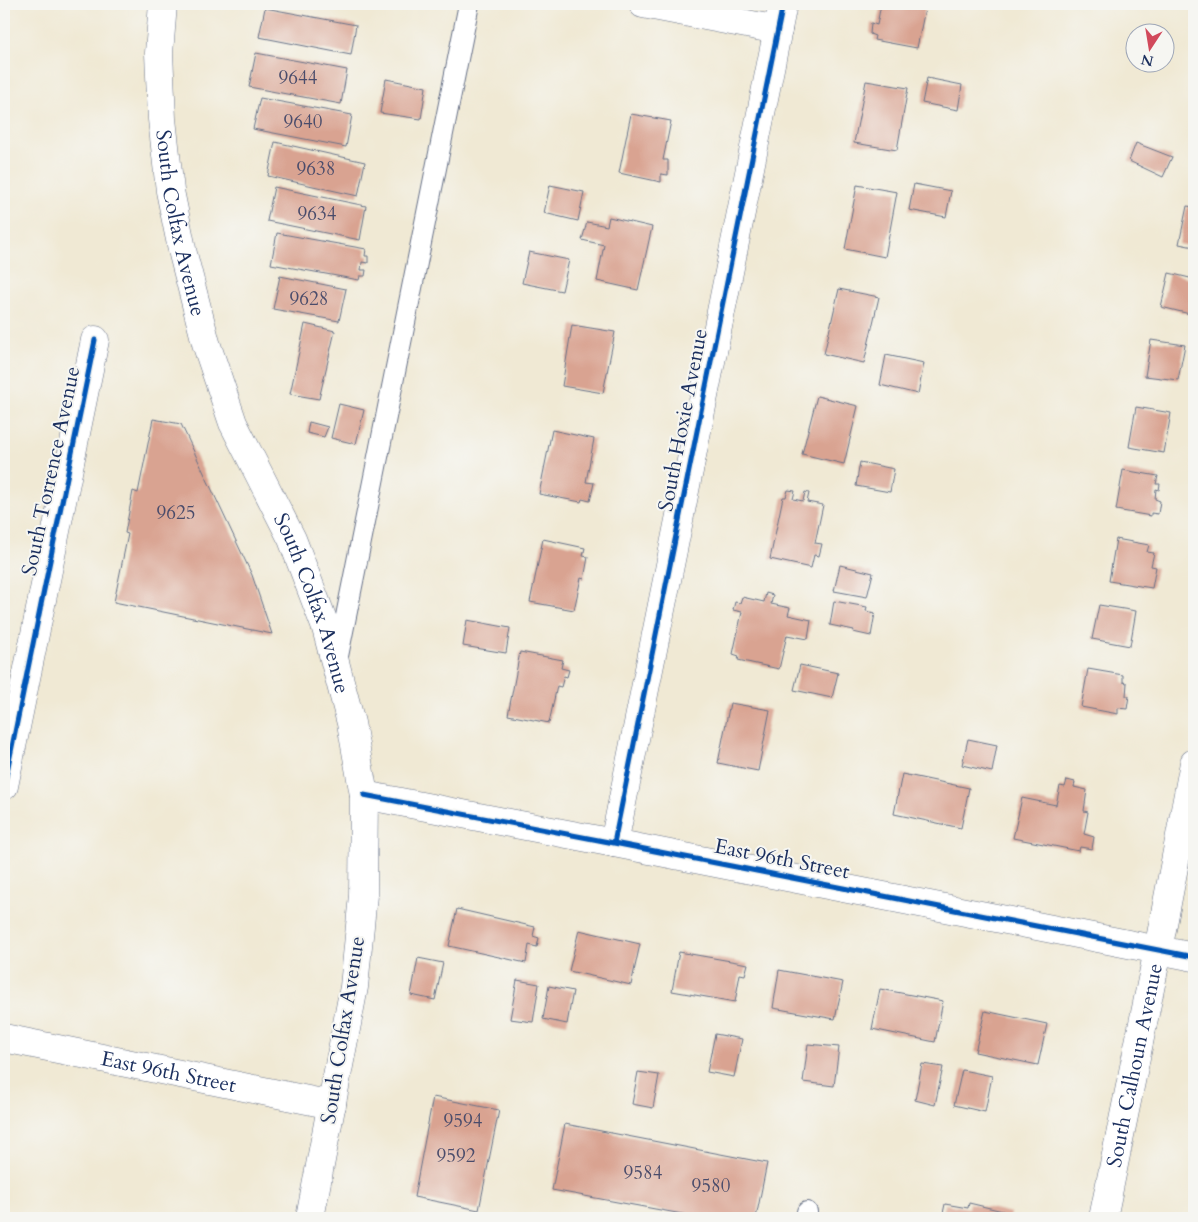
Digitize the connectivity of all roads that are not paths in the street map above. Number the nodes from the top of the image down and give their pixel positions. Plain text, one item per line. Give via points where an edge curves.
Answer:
1 (163, 4) edge
2 (469, 4) edge
3 (643, 4) edge
4 (783, 4) edge
5 (778, 30) junction
6 (95, 340) dead end
7 (336, 665) junction
8 (1194, 763) edge
9 (4, 786) edge
10 (364, 795) junction
11 (614, 843) junction
12 (1158, 950) junction
13 (1194, 957) edge
14 (4, 1038) edge
15 (332, 1105) junction
16 (310, 1218) edge
17 (1103, 1218) edge

1 - 7 street, South Colfax Avenue via 159,53 162,119 170,191 183,254 204,334 233,423 292,539 326,628
2 - 7 lane
3 - 5 street
4 - 5 street, South Hoxie Avenue
5 - 11 street, South Hoxie Avenue
6 - 9 street, South Torrence Avenue
7 - 10 street, South Colfax Avenue
8 - 12 street, South Calhoun Avenue
10 - 11 street, East 96th Street
10 - 15 street, South Colfax Avenue via 363,895 354,987
11 - 12 street, East 96th Street
12 - 13 street, East 96th Street
12 - 17 street, South Calhoun Avenue
14 - 15 street, East 96th Street
15 - 16 street, South Colfax Avenue

